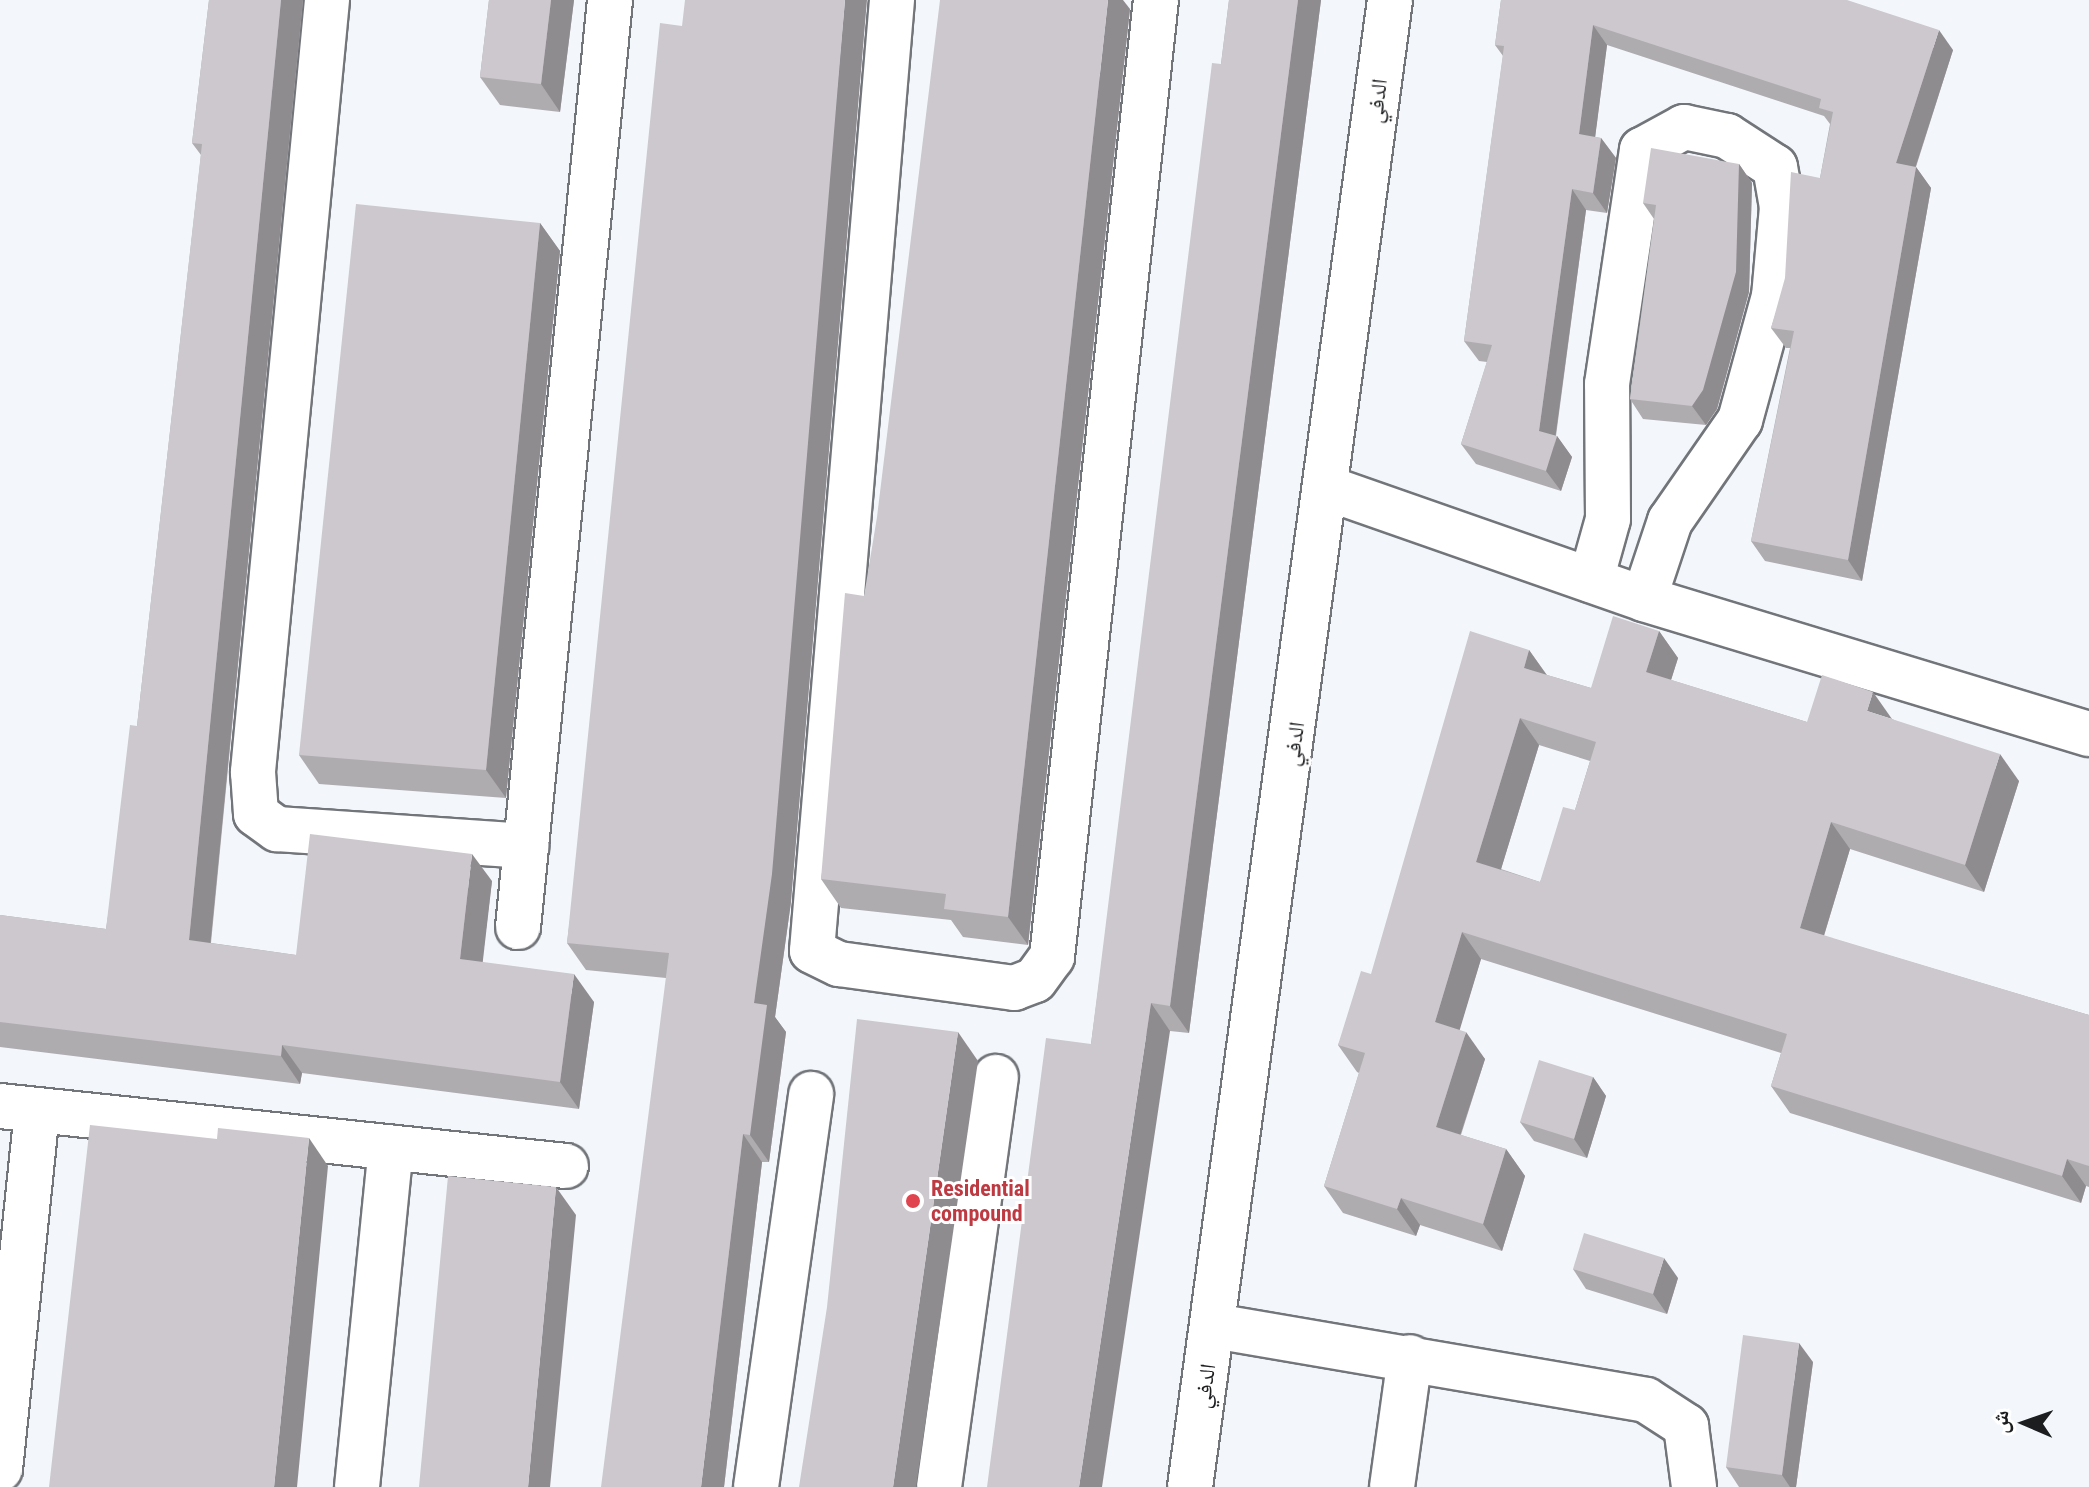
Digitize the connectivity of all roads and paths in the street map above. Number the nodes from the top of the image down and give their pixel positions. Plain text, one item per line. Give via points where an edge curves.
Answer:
1 (327, 0) edge
2 (610, 0) edge
3 (892, 0) edge
4 (1156, 0) edge
5 (1390, 0) edge
6 (1330, 489) junction
7 (1591, 580) junction
8 (1644, 599) junction
9 (2089, 734) edge
10 (526, 846) junction
11 (518, 927) dead end
12 (996, 1077) dead end
13 (811, 1094) dead end
14 (18, 1108) edge
15 (391, 1148) junction
16 (566, 1166) dead end
17 (1214, 1326) junction
18 (1410, 1357) junction
19 (0, 1469) edge
20 (357, 1487) edge
21 (756, 1487) edge
22 (939, 1487) edge
23 (1190, 1487) edge
24 (1392, 1487) edge
25 (1694, 1487) edge

1 - 10 street via 253,772 256,814 277,829
2 - 10 street
3 - 4 street via 812,951 839,964 1014,988 1035,980 1052,957
5 - 6 street, الدفي
6 - 7 street
6 - 17 street, الدفي
7 - 8 street
7 - 8 street via 1608,519 1607,384 1642,150 1684,127 1727,136 1775,167 1782,207 1774,296 1740,420 1670,521
8 - 9 street
10 - 11 street
12 - 22 street
13 - 21 street
14 - 15 street
14 - 19 street
15 - 16 street
15 - 20 street
17 - 18 street
17 - 23 street, الدفي
18 - 24 street
18 - 25 street via 1669,1409 1693,1445

